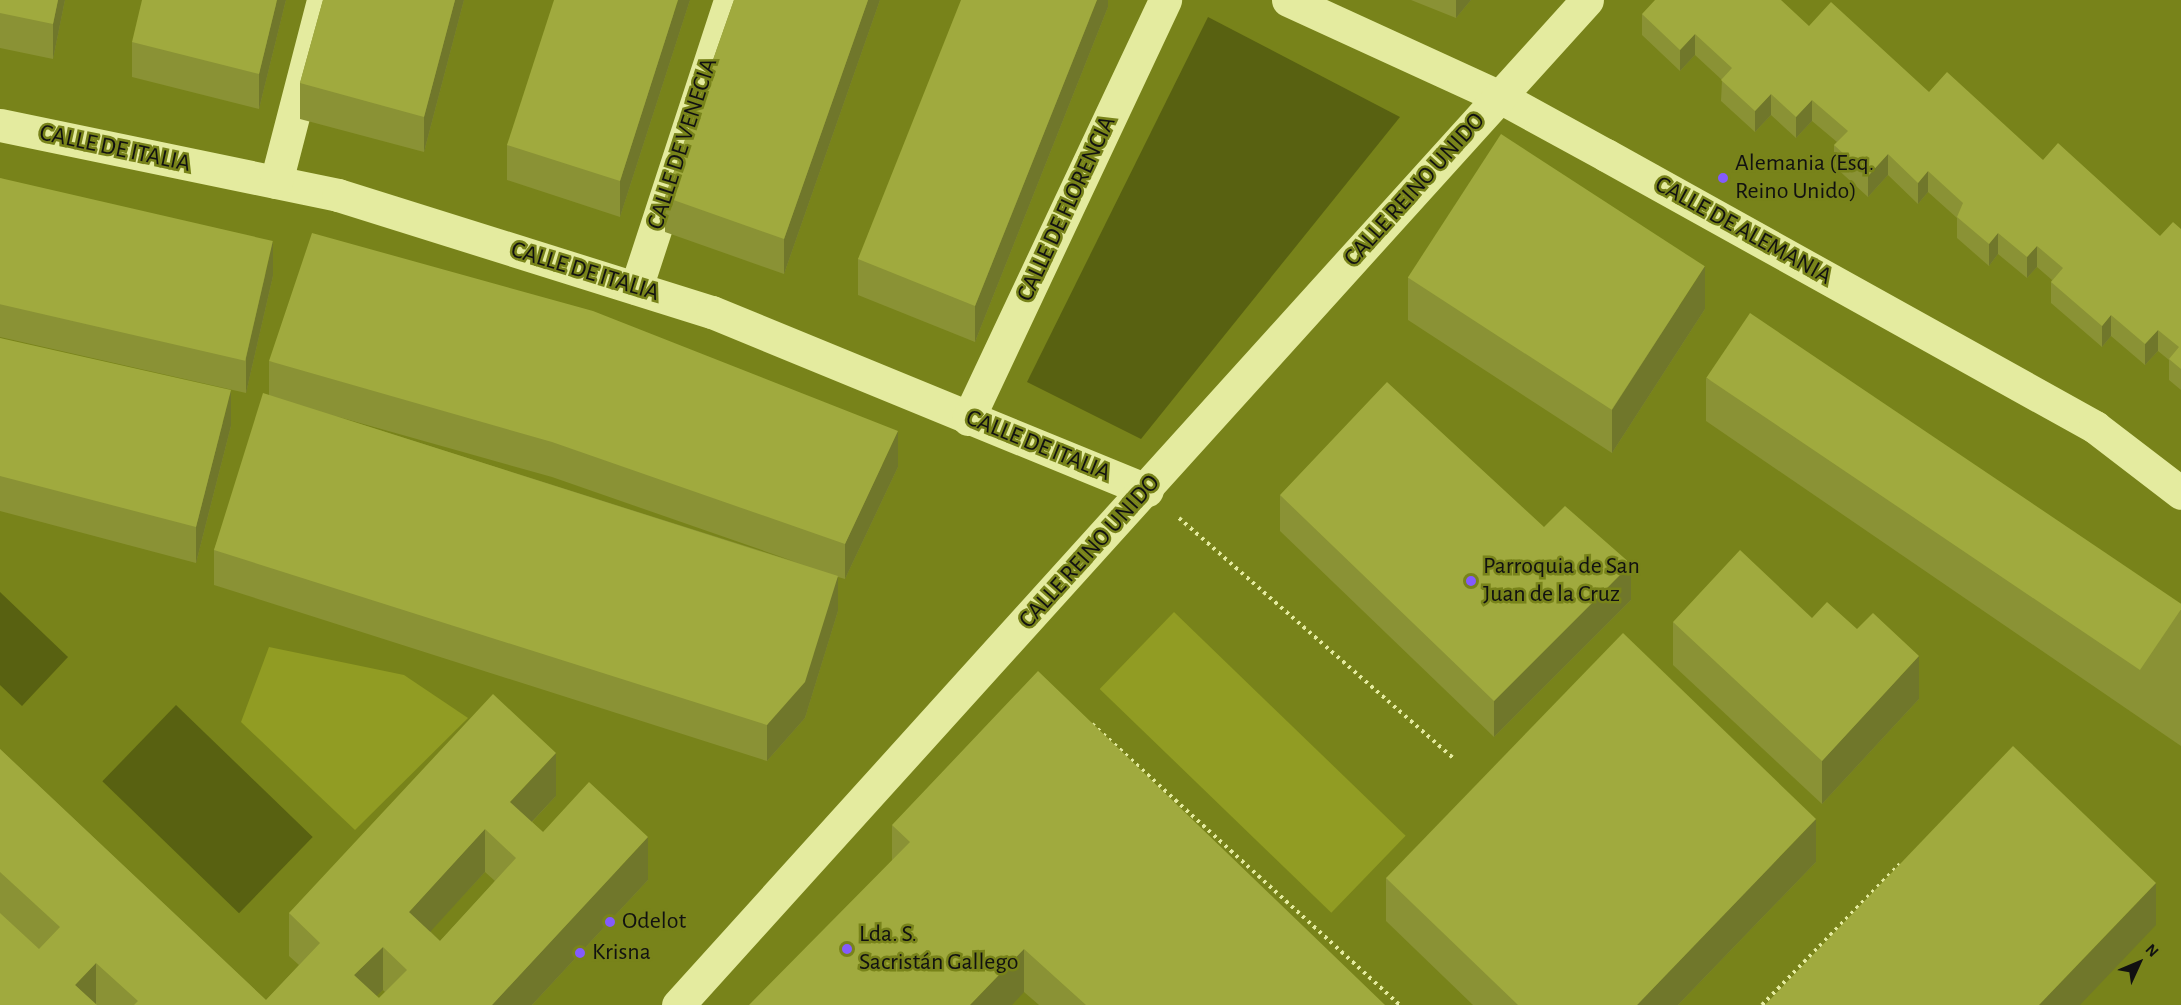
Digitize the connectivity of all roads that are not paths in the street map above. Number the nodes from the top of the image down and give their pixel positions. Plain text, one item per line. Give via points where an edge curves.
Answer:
1 (323, 0) edge
2 (730, 0) edge
3 (1165, 0) edge
4 (1288, 0) edge
5 (1587, 0) edge
6 (1500, 97) junction
7 (0, 125) edge
8 (276, 182) junction
9 (636, 288) junction
10 (968, 419) junction
11 (1147, 490) junction
12 (2181, 493) edge
13 (678, 1005) edge

1 - 8 street
2 - 9 street, CALLE DE VENECIA
3 - 10 street, CALLE DE FLORENCIA
4 - 6 street, CALLE DE ALEMANIA
5 - 6 street, CALLE REINO UNIDO
6 - 11 street, CALLE REINO UNIDO
6 - 12 street, CALLE DE ALEMANIA via 2095,427
7 - 8 street, CALLE DE ITALIA
8 - 9 street, CALLE DE ITALIA via 338,195
9 - 10 street, CALLE DE ITALIA via 712,312
10 - 11 street, CALLE DE ITALIA
11 - 13 street, CALLE REINO UNIDO

